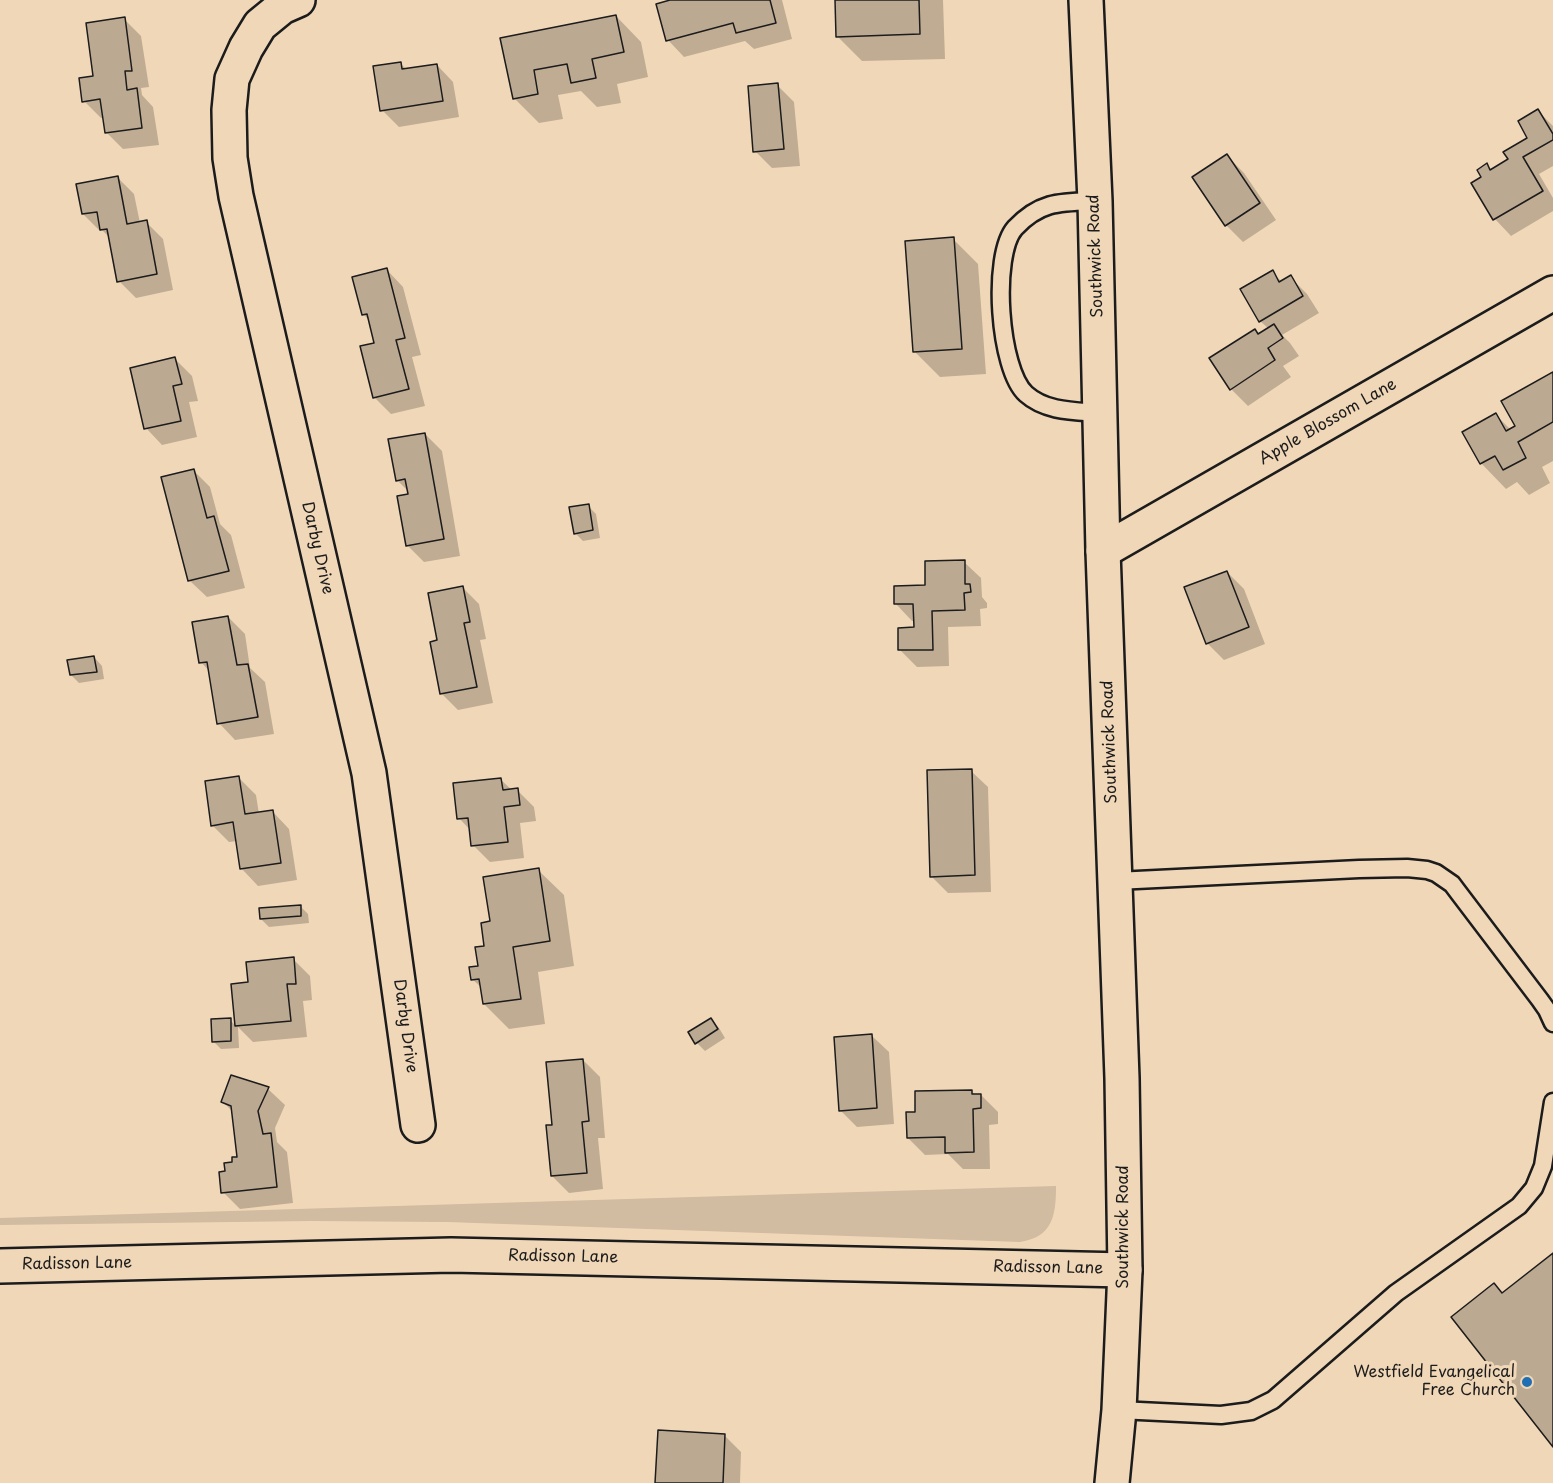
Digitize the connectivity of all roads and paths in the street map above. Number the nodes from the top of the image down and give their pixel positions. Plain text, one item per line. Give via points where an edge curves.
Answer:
1 (298, 0) edge
2 (1086, 0) edge
3 (1095, 201) junction
4 (1553, 293) edge
5 (1100, 413) junction
6 (1103, 551) junction
7 (1116, 881) junction
8 (1553, 1023) edge
9 (1553, 1102) edge
10 (418, 1125) dead end
11 (0, 1266) edge
12 (1125, 1270) junction
13 (1119, 1410) junction
14 (1112, 1483) edge

1 - 10 main road, Darby Drive via 260,25 241,58 232,79 230,158 369,773
2 - 3 main road, Southwick Road
3 - 5 main road, Southwick Road
3 - 5 lane via 1059,202 1032,213 1013,230 1006,243 1000,279 1002,322 1010,361 1025,393 1056,409
4 - 6 main road, Apple Blossom Lane
5 - 6 main road, Southwick Road
6 - 7 main road, Southwick Road
7 - 8 lane via 1359,869 1426,870 1444,878 1458,892
7 - 12 main road, Southwick Road
9 - 13 lane via 1543,1166 1534,1188 1519,1206 1396,1293 1273,1400 1251,1411 1221,1415
11 - 12 main road, Radisson Lane via 451,1255
12 - 13 main road, Southwick Road
13 - 14 main road, Southwick Road

